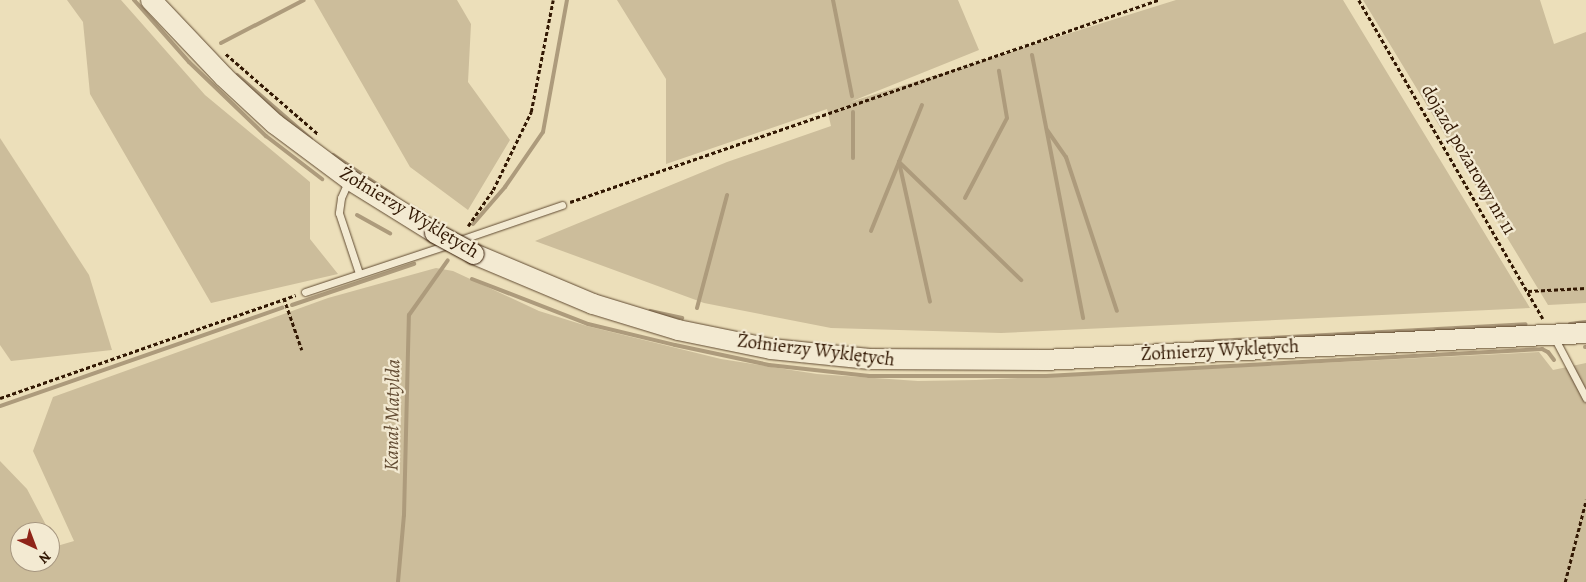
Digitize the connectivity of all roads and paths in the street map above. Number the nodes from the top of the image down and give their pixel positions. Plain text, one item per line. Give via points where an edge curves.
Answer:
1 (151, 0) edge
2 (553, 0) edge
3 (1158, 0) edge
4 (1359, 0) edge
5 (224, 52) dead end
6 (319, 135) dead end
7 (350, 180) junction
8 (562, 205) joint
9 (468, 226) dead end
10 (359, 273) junction
11 (1586, 288) edge
12 (1528, 291) junction
13 (305, 292) joint
14 (284, 298) junction
15 (1542, 318) junction
16 (1533, 319) dead end
17 (1552, 326) junction
18 (1586, 333) edge
19 (302, 350) dead end
20 (0, 398) edge
21 (1586, 398) edge
22 (1586, 500) edge
23 (1565, 582) edge

1 - 7 main road, Żołnierzy Wyklętych via 224,77 275,124
2 - 9 path via 531,112 493,190
3 - 8 path
4 - 12 path, dojazd pożarowy nr 11
5 - 6 path
7 - 10 lane via 341,198 339,213
7 - 17 main road, Żołnierzy Wyklętych, bridge via 474,254 593,304 678,330 771,349 919,362 1034,360
8 - 10 lane
10 - 13 lane
11 - 12 path
12 - 15 path, dojazd pożarowy nr 11
13 - 14 path
14 - 19 path
14 - 20 path
15 - 16 path
15 - 17 path, dojazd pożarowy nr 11
15 - 17 path
17 - 18 main road, Żołnierzy Wyklętych
17 - 21 lane
22 - 23 path

